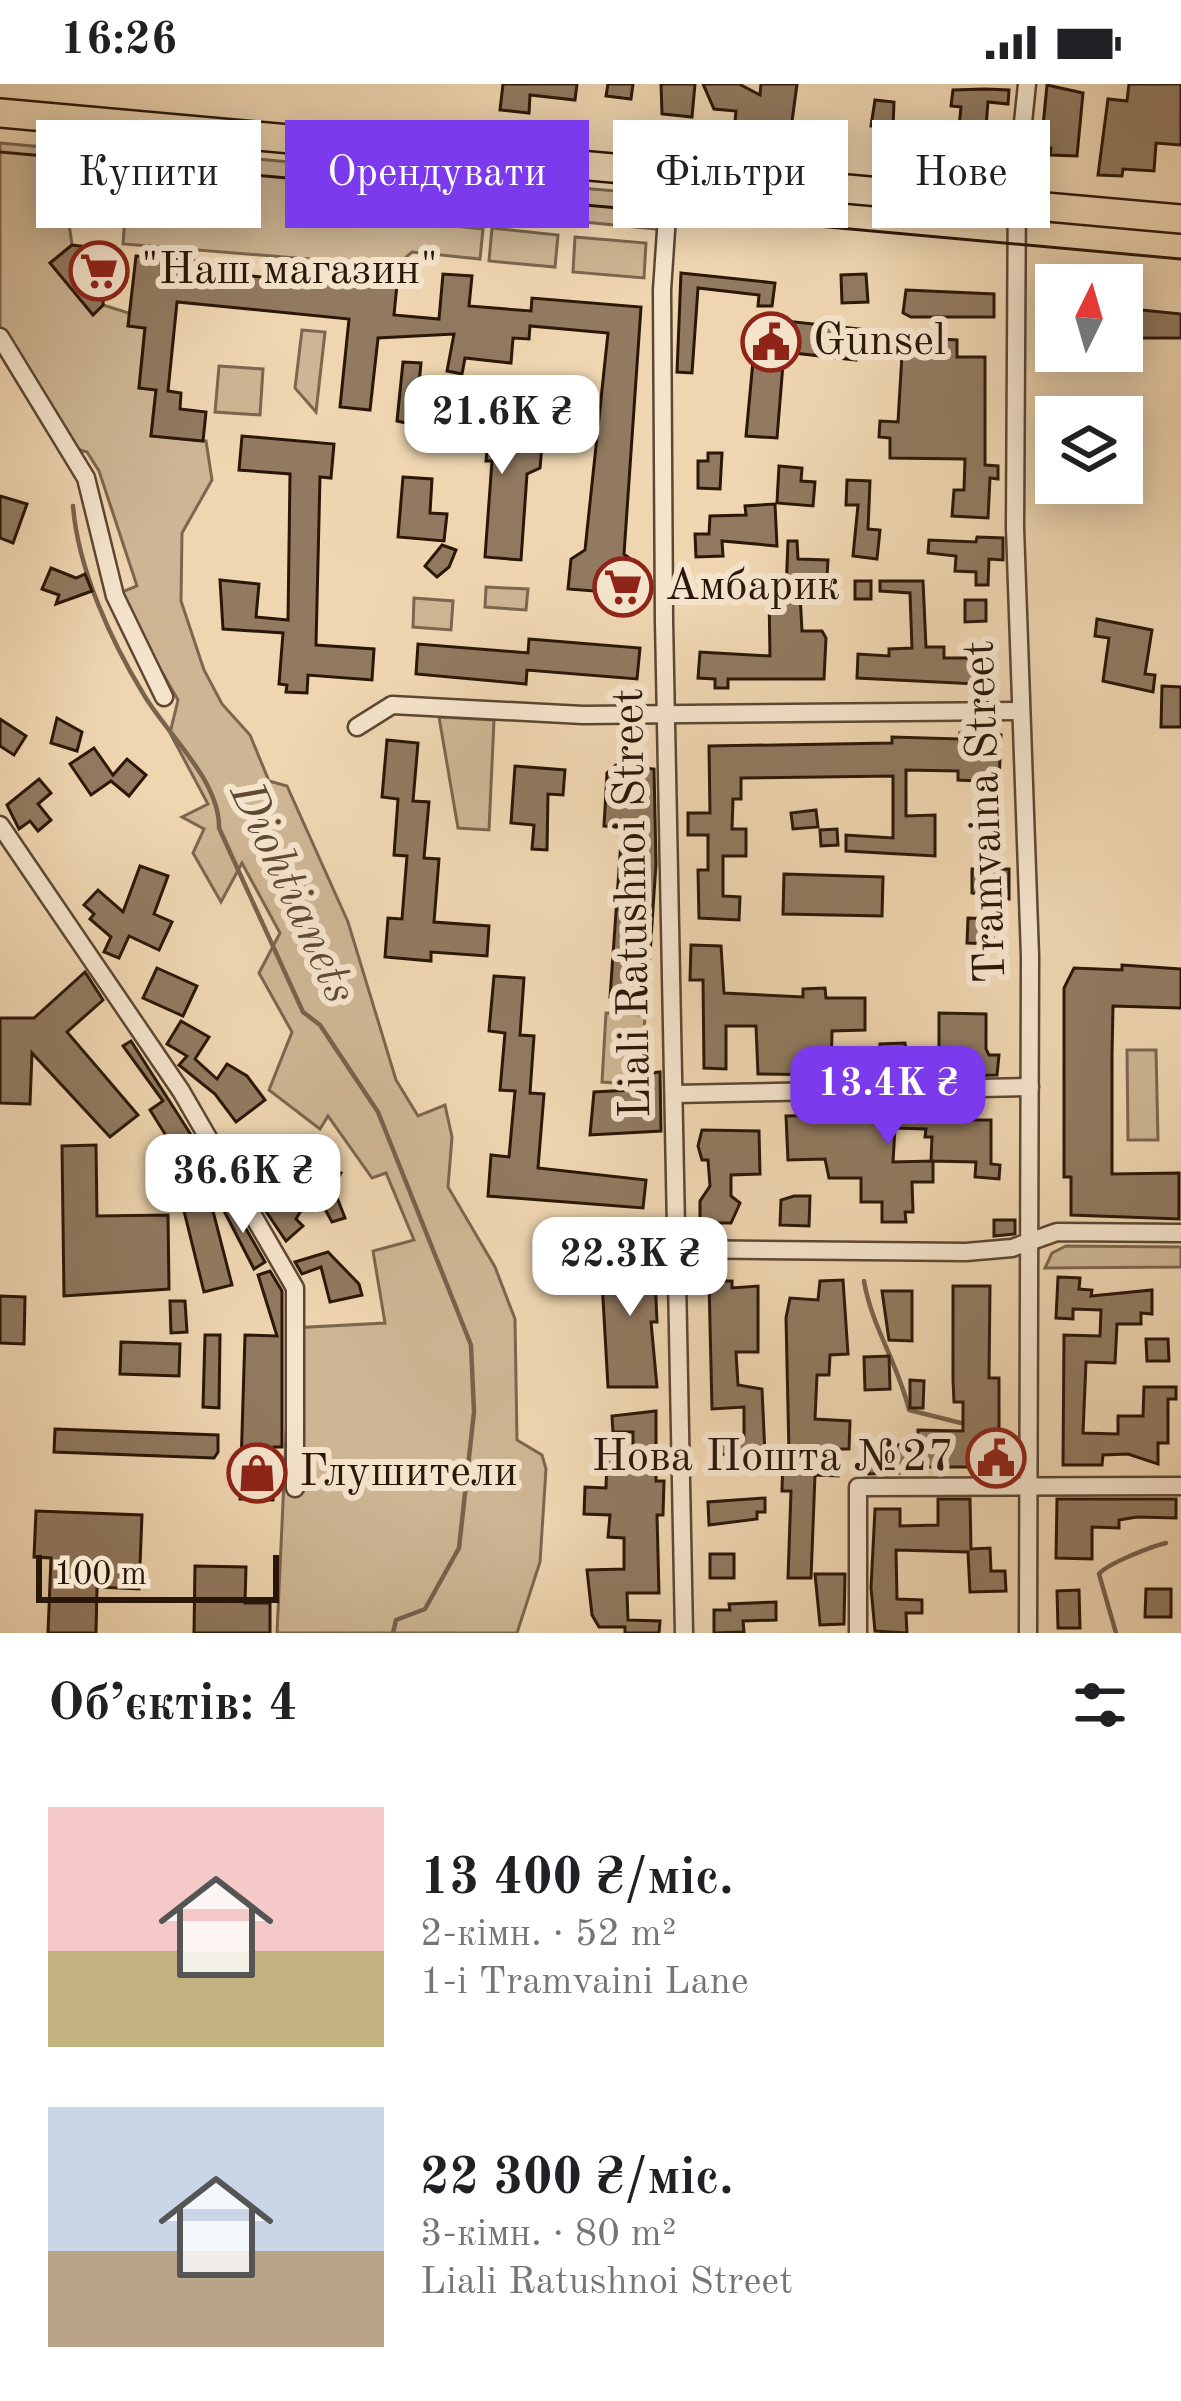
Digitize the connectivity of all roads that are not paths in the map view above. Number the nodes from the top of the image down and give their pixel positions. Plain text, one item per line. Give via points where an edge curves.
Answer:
1 (1027, 84) edge
2 (0, 112) edge
3 (1024, 120) edge
4 (613, 167) edge
5 (1050, 206) edge
6 (1181, 218) edge
7 (666, 228) edge
8 (1018, 228) edge
9 (0, 337) edge
10 (164, 697) dead end
11 (1018, 711) junction
12 (666, 716) junction
13 (358, 727) dead end
14 (0, 825) edge
15 (1030, 1087) junction
16 (674, 1094) junction
17 (1181, 1233) edge
18 (1033, 1238) junction
19 (676, 1249) junction
20 (1027, 1485) junction
21 (1181, 1486) edge
22 (295, 1488) dead end
23 (684, 1633) edge
24 (858, 1633) edge
25 (1028, 1633) edge

1 - 3 street, Tramvaina Street
2 - 4 main road
5 - 6 main road
7 - 12 street, Liali Ratushnoi Street
8 - 11 street, Tramvaina Street
9 - 10 street via 86,478 115,596
11 - 12 street
11 - 15 street, Tramvaina Street
12 - 13 street via 392,705
12 - 16 street, Liali Ratushnoi Street
14 - 22 street via 181,1091 295,1288
15 - 16 street
15 - 18 street, Tramvaina Street
16 - 19 street, Liali Ratushnoi Street
17 - 18 street
18 - 19 street via 966,1252
18 - 20 street, Tramvaina Street
19 - 23 street, Liali Ratushnoi Street
20 - 21 street
20 - 24 street via 858,1487
20 - 25 street, Tramvaina Street

